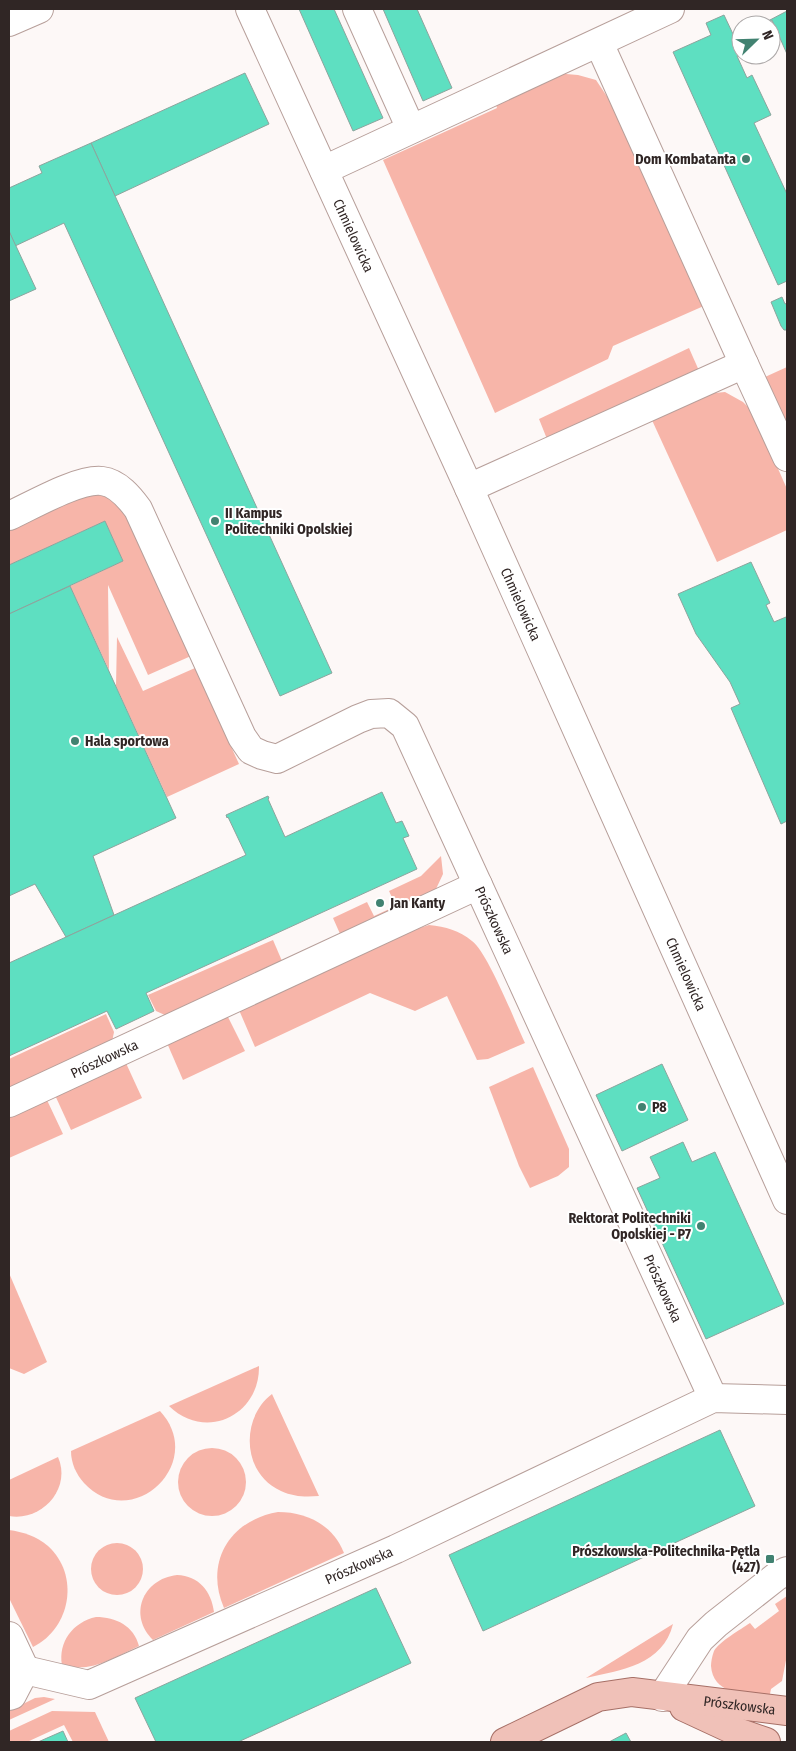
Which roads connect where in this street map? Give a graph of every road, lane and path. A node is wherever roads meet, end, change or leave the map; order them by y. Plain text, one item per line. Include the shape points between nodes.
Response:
1 (39, 9) edge
2 (250, 9) edge
3 (357, 9) edge
4 (670, 9) edge
5 (9, 22) edge
6 (599, 42) junction
7 (411, 129) junction
8 (324, 170) junction
9 (744, 364) junction
10 (787, 457) edge
11 (469, 488) junction
12 (9, 516) edge
13 (478, 885) junction
14 (9, 1103) edge
15 (787, 1200) edge
16 (713, 1398) junction
17 (787, 1400) edge
18 (787, 1571) edge
19 (9, 1636) edge
20 (25, 1670) junction
21 (9, 1696) edge
22 (662, 1697) junction
23 (787, 1711) edge
24 (505, 1742) edge
25 (766, 1742) edge

1 - 5 street
2 - 8 street, Chmielowicka
3 - 7 street
4 - 6 street
6 - 7 street
6 - 9 street
7 - 8 street
8 - 11 street, Chmielowicka
9 - 10 street
9 - 11 street
11 - 15 street, Chmielowicka
12 - 13 street via 80,483 103,481 125,492 138,509 242,737 251,750 277,759 358,719 389,713 405,726
13 - 14 street, Prószkowska
13 - 16 street, Prószkowska
16 - 17 street, Prószkowska
16 - 20 street, Prószkowska via 396,1549 90,1684
18 - 22 street via 700,1639
19 - 20 street
20 - 21 street
22 - 23 main road, Prószkowska
22 - 24 main road, Prószkowska via 632,1692 598,1697
22 - 25 main road, Prószkowska

